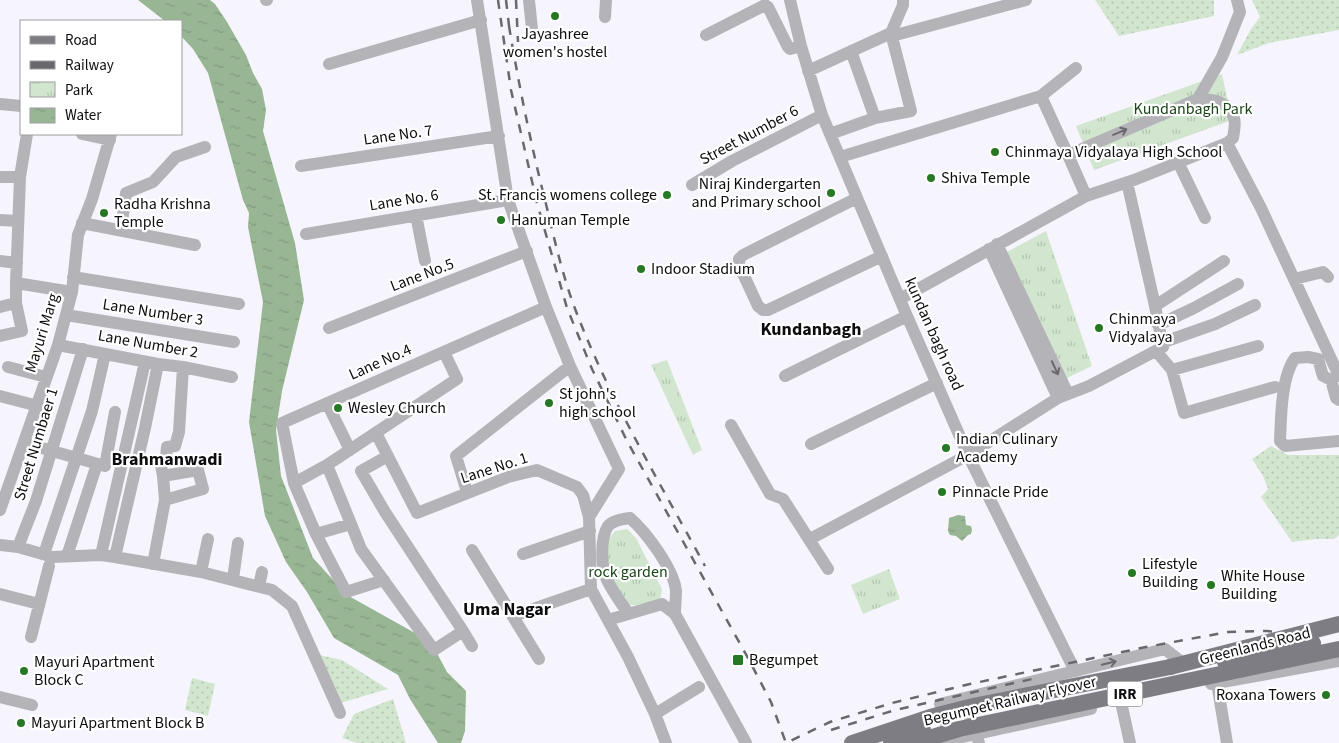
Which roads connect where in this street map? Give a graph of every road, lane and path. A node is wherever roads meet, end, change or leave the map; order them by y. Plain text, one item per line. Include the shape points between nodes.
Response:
1 (477, 0) edge
2 (529, 0) edge
3 (606, 0) edge
4 (790, 0) edge
5 (903, 0) edge
6 (1026, 0) edge
7 (1238, 0) edge
8 (605, 18) dead end
9 (481, 20) junction
10 (532, 29) dead end
11 (892, 34) junction
12 (706, 35) dead end
13 (801, 46) junction
14 (851, 51) junction
15 (329, 64) dead end
16 (1076, 68) dead end
17 (808, 71) junction
18 (1041, 96) junction
19 (1198, 99) junction
20 (0, 104) edge
21 (20, 106) edge
22 (822, 115) junction
23 (875, 118) junction
24 (830, 134) junction
25 (27, 135) edge
26 (91, 135) edge
27 (499, 136) junction
28 (110, 137) edge
29 (1227, 143) junction
30 (205, 147) dead end
31 (1068, 155) junction
32 (840, 157) junction
33 (1178, 162) junction
34 (301, 166) dead end
35 (20, 177) junction
36 (0, 178) edge
37 (1127, 182) junction
38 (692, 186) dead end
39 (1086, 196) junction
40 (858, 198) junction
41 (508, 200) junction
42 (416, 215) junction
43 (1205, 218) dead end
44 (0, 220) edge
45 (18, 221) junction
46 (82, 223) junction
47 (121, 230) junction
48 (306, 234) dead end
49 (195, 244) dead end
50 (993, 246) junction
51 (527, 251) junction
52 (882, 256) junction
53 (0, 261) edge
54 (425, 261) dead end
55 (1224, 261) dead end
56 (17, 262) junction
57 (73, 277) junction
58 (1328, 277) dead end
59 (1294, 279) junction
60 (16, 283) junction
61 (1238, 284) dead end
62 (72, 292) junction
63 (900, 299) junction
64 (16, 303) junction
65 (239, 304) dead end
66 (1255, 305) dead end
67 (1155, 306) junction
68 (0, 307) edge
69 (546, 307) junction
70 (66, 315) junction
71 (907, 316) junction
72 (1158, 325) junction
73 (329, 328) dead end
74 (0, 336) edge
75 (234, 342) dead end
76 (58, 345) junction
77 (1258, 346) dead end
78 (1158, 347) junction
79 (84, 349) junction
80 (444, 352) junction
81 (105, 354) junction
82 (145, 362) junction
83 (158, 364) junction
84 (570, 366) junction
85 (8, 367) dead end
86 (183, 367) junction
87 (1172, 370) junction
88 (785, 376) dead end
89 (1339, 376) edge
90 (46, 377) junction
91 (232, 377) dead end
92 (937, 382) junction
93 (1275, 387) dead end
94 (0, 396) edge
95 (1063, 396) junction
96 (1338, 398) edge
97 (327, 403) junction
98 (38, 406) junction
99 (115, 412) dead end
100 (731, 425) dead end
101 (376, 433) junction
102 (1339, 441) edge
103 (24, 443) junction
104 (812, 444) dead end
105 (350, 450) junction
106 (51, 451) junction
107 (968, 455) junction
108 (388, 456) junction
109 (75, 458) junction
110 (97, 464) junction
111 (326, 465) junction
112 (163, 476) junction
113 (294, 483) junction
114 (467, 492) junction
115 (165, 500) junction
116 (0, 510) edge
117 (589, 517) junction
118 (351, 524) junction
119 (590, 532) junction
120 (316, 534) junction
121 (208, 539) dead end
122 (810, 539) junction
123 (238, 543) dead end
124 (0, 545) edge
125 (18, 548) junction
126 (472, 550) dead end
127 (523, 554) dead end
128 (101, 555) junction
129 (67, 556) junction
130 (115, 557) junction
131 (46, 560) junction
132 (153, 564) junction
133 (828, 569) dead end
134 (201, 572) junction
135 (262, 572) dead end
136 (233, 579) junction
137 (384, 580) junction
138 (259, 586) junction
139 (591, 589) junction
140 (0, 594) edge
141 (39, 604) junction
142 (628, 614) junction
143 (675, 614) junction
144 (513, 616) junction
145 (608, 620) junction
146 (1339, 624) edge
147 (464, 631) junction
148 (31, 638) dead end
149 (472, 646) dead end
150 (1339, 649) edge
151 (539, 659) dead end
152 (1339, 661) edge
153 (1177, 665) junction
154 (1075, 671) junction
155 (1217, 683) junction
156 (699, 687) dead end
157 (0, 697) edge
158 (963, 698) junction
159 (1121, 702) junction
160 (32, 705) dead end
161 (340, 714) dead end
162 (655, 714) junction
163 (976, 739) edge
164 (947, 742) edge
165 (666, 743) edge
166 (746, 743) edge
167 (852, 743) edge
168 (891, 743) edge
169 (913, 743) edge
170 (1130, 743) edge
171 (1227, 743) edge

1 - 9 street
2 - 10 street
3 - 8 street
4 - 13 street, kundan bagh road
5 - 11 street
6 - 11 street
7 - 19 street via 1240,12 1222,57
9 - 15 street
9 - 27 street
11 - 14 street
11 - 23 street via 911,111
12 - 13 street via 765,5 788,47
13 - 17 street, kundan bagh road
14 - 17 street
14 - 23 street
16 - 18 street
17 - 22 street, kundan bagh road
18 - 31 street
18 - 32 street
19 - 29 street via 1213,99 1226,106 1234,118 1233,138
31 -> 19 street
20 - 21 street
22 - 24 street, kundan bagh road
22 - 38 street, Street Number 6 via 732,161
23 - 24 street
24 - 32 street, kundan bagh road
25 - 35 street
26 - 28 street
27 - 34 street, Lane No. 7
27 - 41 street
28 - 46 street, Mayuri Marg
29 - 33 street
29 - 59 street
30 - 47 street via 176,157 153,182 126,193
31 - 39 street
32 - 40 street, kundan bagh road
33 - 37 street
33 - 43 street
35 - 36 street
35 - 45 street
37 - 39 street
37 - 67 street
39 - 50 street
40 - 52 street, kundan bagh road
40 - 52 street via 743,254 739,265 758,306 768,310
41 - 42 street, Lane No. 6
41 - 51 street
42 - 48 street, Lane No. 6
42 - 54 street
44 - 45 street
45 - 56 street
46 - 47 street
46 - 57 street, Mayuri Marg
47 - 49 street
50 - 63 street
50 - 95 street
51 - 69 street
51 - 73 street, Lane No.5
52 - 63 street, kundan bagh road
53 - 56 street
55 - 67 street
56 - 60 street
57 - 62 street, Mayuri Marg
57 - 65 street
58 - 59 street via 1323,272
59 - 89 street
60 - 62 street
60 - 64 street
61 - 72 street
62 - 70 street, Mayuri Marg
63 - 71 street, kundan bagh road
64 - 68 street
64 - 74 street via 22,331
66 - 78 street
67 - 72 street
69 - 80 street, Lane No.4
69 - 84 street
70 - 75 street, Lane Number 3
70 - 76 street, Mayuri Marg
71 - 88 street
71 - 92 street, kundan bagh road
72 - 78 street
76 - 79 street, Lane Number 2
76 - 90 street, Mayuri Marg
77 - 87 street
78 - 87 street
78 - 95 street via 1089,386
79 - 81 street, Lane Number 2
79 - 106 street, Street Numbaer 1
80 - 97 street, Lane No.4
80 - 101 street via 458,379
81 - 82 street, Lane Number 2
81 - 109 street via 92,411
82 - 83 street, Lane Number 2
82 - 128 street
83 - 86 street, Lane Number 2
83 - 130 street
84 - 114 street via 456,456
84 - 117 street via 619,469
85 - 90 street
86 - 91 street, Lane Number 2
86 - 112 street via 179,432 176,446 168,448 166,457 160,460
87 - 93 street via 1184,413
90 - 98 street, Mayuri Marg
92 - 104 street
92 - 107 street, kundan bagh road
94 - 98 street
95 - 107 street
96 - 102 street via 1331,380 1323,376 1318,359 1308,356 1295,358 1282,398 1280,442 1285,446
97 - 105 street
97 - 113 street, Lane No.4 via 282,423
98 - 103 street, Mayuri Marg
99 - 110 street via 105,466
100 - 122 street via 770,494 782,499
101 - 105 street
101 - 108 street
103 - 106 street
103 - 116 street, Mayuri Marg
105 - 111 street
106 - 109 street
106 - 125 street, Street Numbaer 1
107 - 122 street
107 - 154 street, kundan bagh road
108 - 114 street, Lane No. 1 via 417,513
108 - 147 street via 361,472
109 - 110 street
109 - 131 street
110 - 129 street
111 - 113 street
111 - 118 street
112 - 115 street
112 - 115 street via 198,470 203,489
113 - 120 street
114 - 117 street, Lane No. 1 via 537,470 577,487 583,495
115 - 132 street
117 - 119 street, Lane No. 1
118 - 120 street
118 - 137 street via 361,549
119 - 127 street
119 - 139 street, Lane No. 1
120 - 137 street via 346,592
121 - 134 street
122 - 133 street
123 - 136 street
124 - 125 street
125 - 131 street
126 - 144 street
128 - 129 street
128 - 130 street
129 - 131 street
130 - 132 street
131 - 141 street
132 - 134 street
134 - 136 street
135 - 138 street
136 - 138 street
137 - 147 street via 434,650
138 - 161 street via 272,590 292,606
139 - 144 street
139 - 145 street
140 - 141 street
141 - 148 street
142 - 143 street via 662,604
142 - 143 street via 606,578 602,558 609,525 630,518 666,564 676,589
142 - 145 street
143 - 166 street
144 - 151 street
145 - 162 street
146 - 153 main road, Greenlands Road / IRR
147 - 149 street
150 - 168 main road, IRR, bridge via 1330,644 1313,643 955,720
150 - 169 main road, Begumpet Railway Flyover / IRR, bridge via 976,725
152 - 155 street
154 -> 153 street via 1165,649
153 - 167 main road, Begumpet Railway Flyover / IRR, bridge via 973,706
154 - 158 street
155 - 159 street
155 - 171 street
156 - 162 street
157 - 160 street
158 - 163 street
158 - 164 street via 940,704
159 - 163 street
159 - 170 street
162 - 165 street
163 - 164 street

